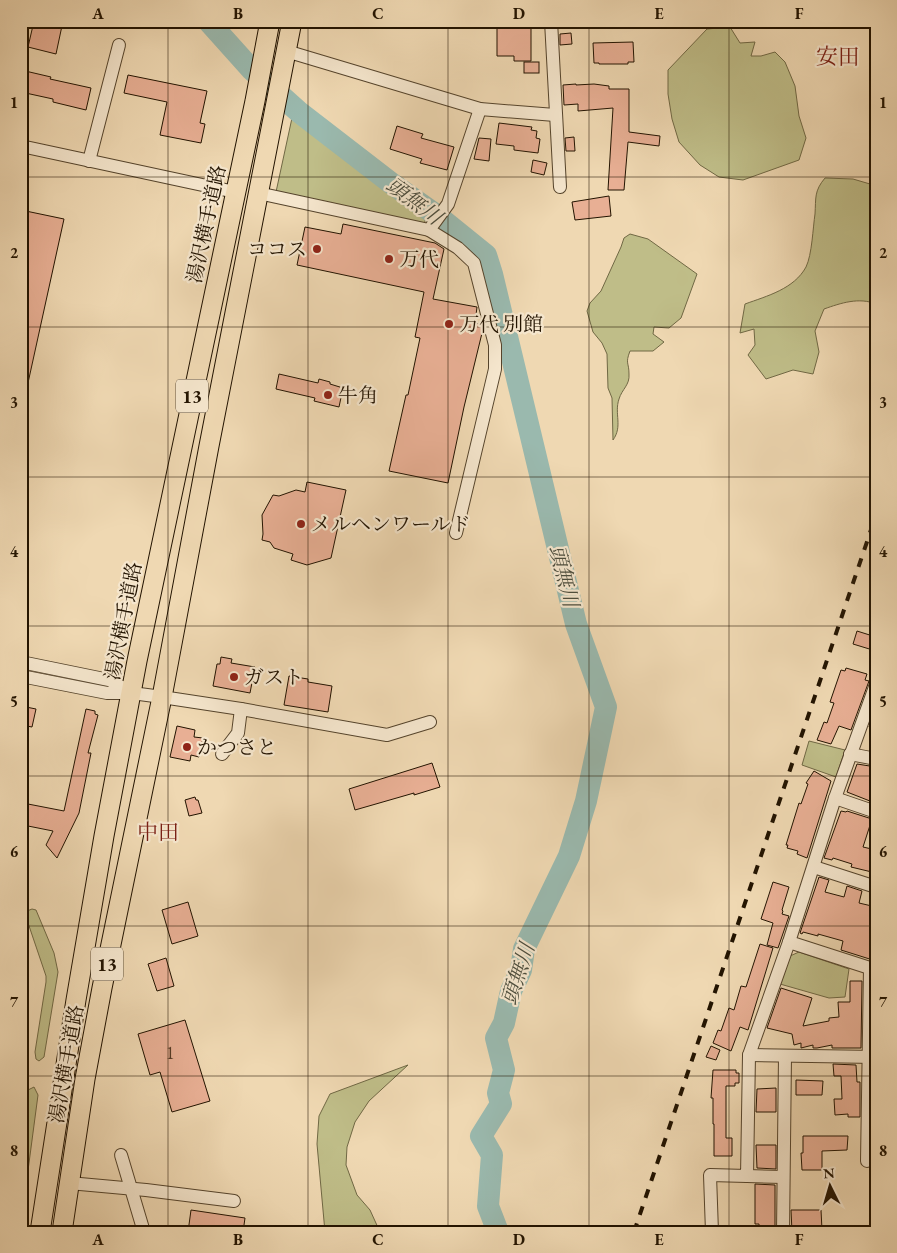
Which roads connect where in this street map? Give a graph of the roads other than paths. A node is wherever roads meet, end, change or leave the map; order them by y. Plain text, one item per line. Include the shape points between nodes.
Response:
1 (270, 21) edge
2 (292, 21) edge
3 (551, 21) edge
4 (119, 45) dead end
5 (286, 51) junction
6 (480, 109) junction
7 (555, 115) junction
8 (21, 146) edge
9 (89, 161) junction
10 (560, 187) dead end
11 (235, 192) junction
12 (258, 193) junction
13 (432, 227) junction
14 (456, 533) dead end
15 (21, 662) edge
16 (21, 676) edge
17 (876, 684) edge
18 (132, 693) junction
19 (162, 697) junction
20 (241, 709) junction
21 (430, 722) dead end
22 (222, 754) dead end
23 (850, 754) junction
24 (876, 759) edge
25 (835, 798) junction
26 (876, 812) edge
27 (814, 867) junction
28 (876, 887) edge
29 (789, 942) junction
30 (873, 969) edge
31 (749, 1055) junction
32 (785, 1056) junction
33 (873, 1057) edge
34 (121, 1155) dead end
35 (867, 1162) dead end
36 (747, 1176) junction
37 (783, 1177) junction
38 (69, 1183) junction
39 (131, 1188) junction
40 (234, 1201) dead end
41 (40, 1232) edge
42 (62, 1232) edge
43 (144, 1232) edge
44 (712, 1232) edge
45 (783, 1232) edge

1 - 11 highway, 湯沢横手道路 / 13
2 - 5 highway, 湯沢横手道路 / 13
3 - 7 street
4 - 9 street
5 - 6 street
5 - 12 highway, 湯沢横手道路 / 13
6 - 7 street
6 - 13 street via 448,204
7 - 10 street
8 - 9 street
9 - 11 street
11 - 18 highway, 湯沢横手道路 / 13
12 - 13 street
12 - 19 highway, 湯沢横手道路 / 13
13 - 14 street via 474,263 495,345 495,369
15 - 18 street via 109,680
16 - 18 street via 107,693
17 - 23 street
18 - 19 street
18 - 41 highway, 湯沢横手道路 / 13 via 79,981
19 - 20 street
19 - 38 highway, 湯沢横手道路 / 13 via 102,988
20 - 21 street via 387,735
20 - 22 street via 238,733
23 - 24 street
23 - 25 street
25 - 26 street
25 - 27 street
27 - 28 street
27 - 29 street
29 - 30 street
29 - 31 street
30 - 33 street
31 - 32 street
31 - 36 street
32 - 33 street
32 - 37 street
33 - 35 street
34 - 39 street
36 - 37 street
36 - 44 street via 710,1176
37 - 45 street
38 - 39 street
38 - 42 highway, 湯沢横手道路 / 13
39 - 40 street
39 - 43 street

